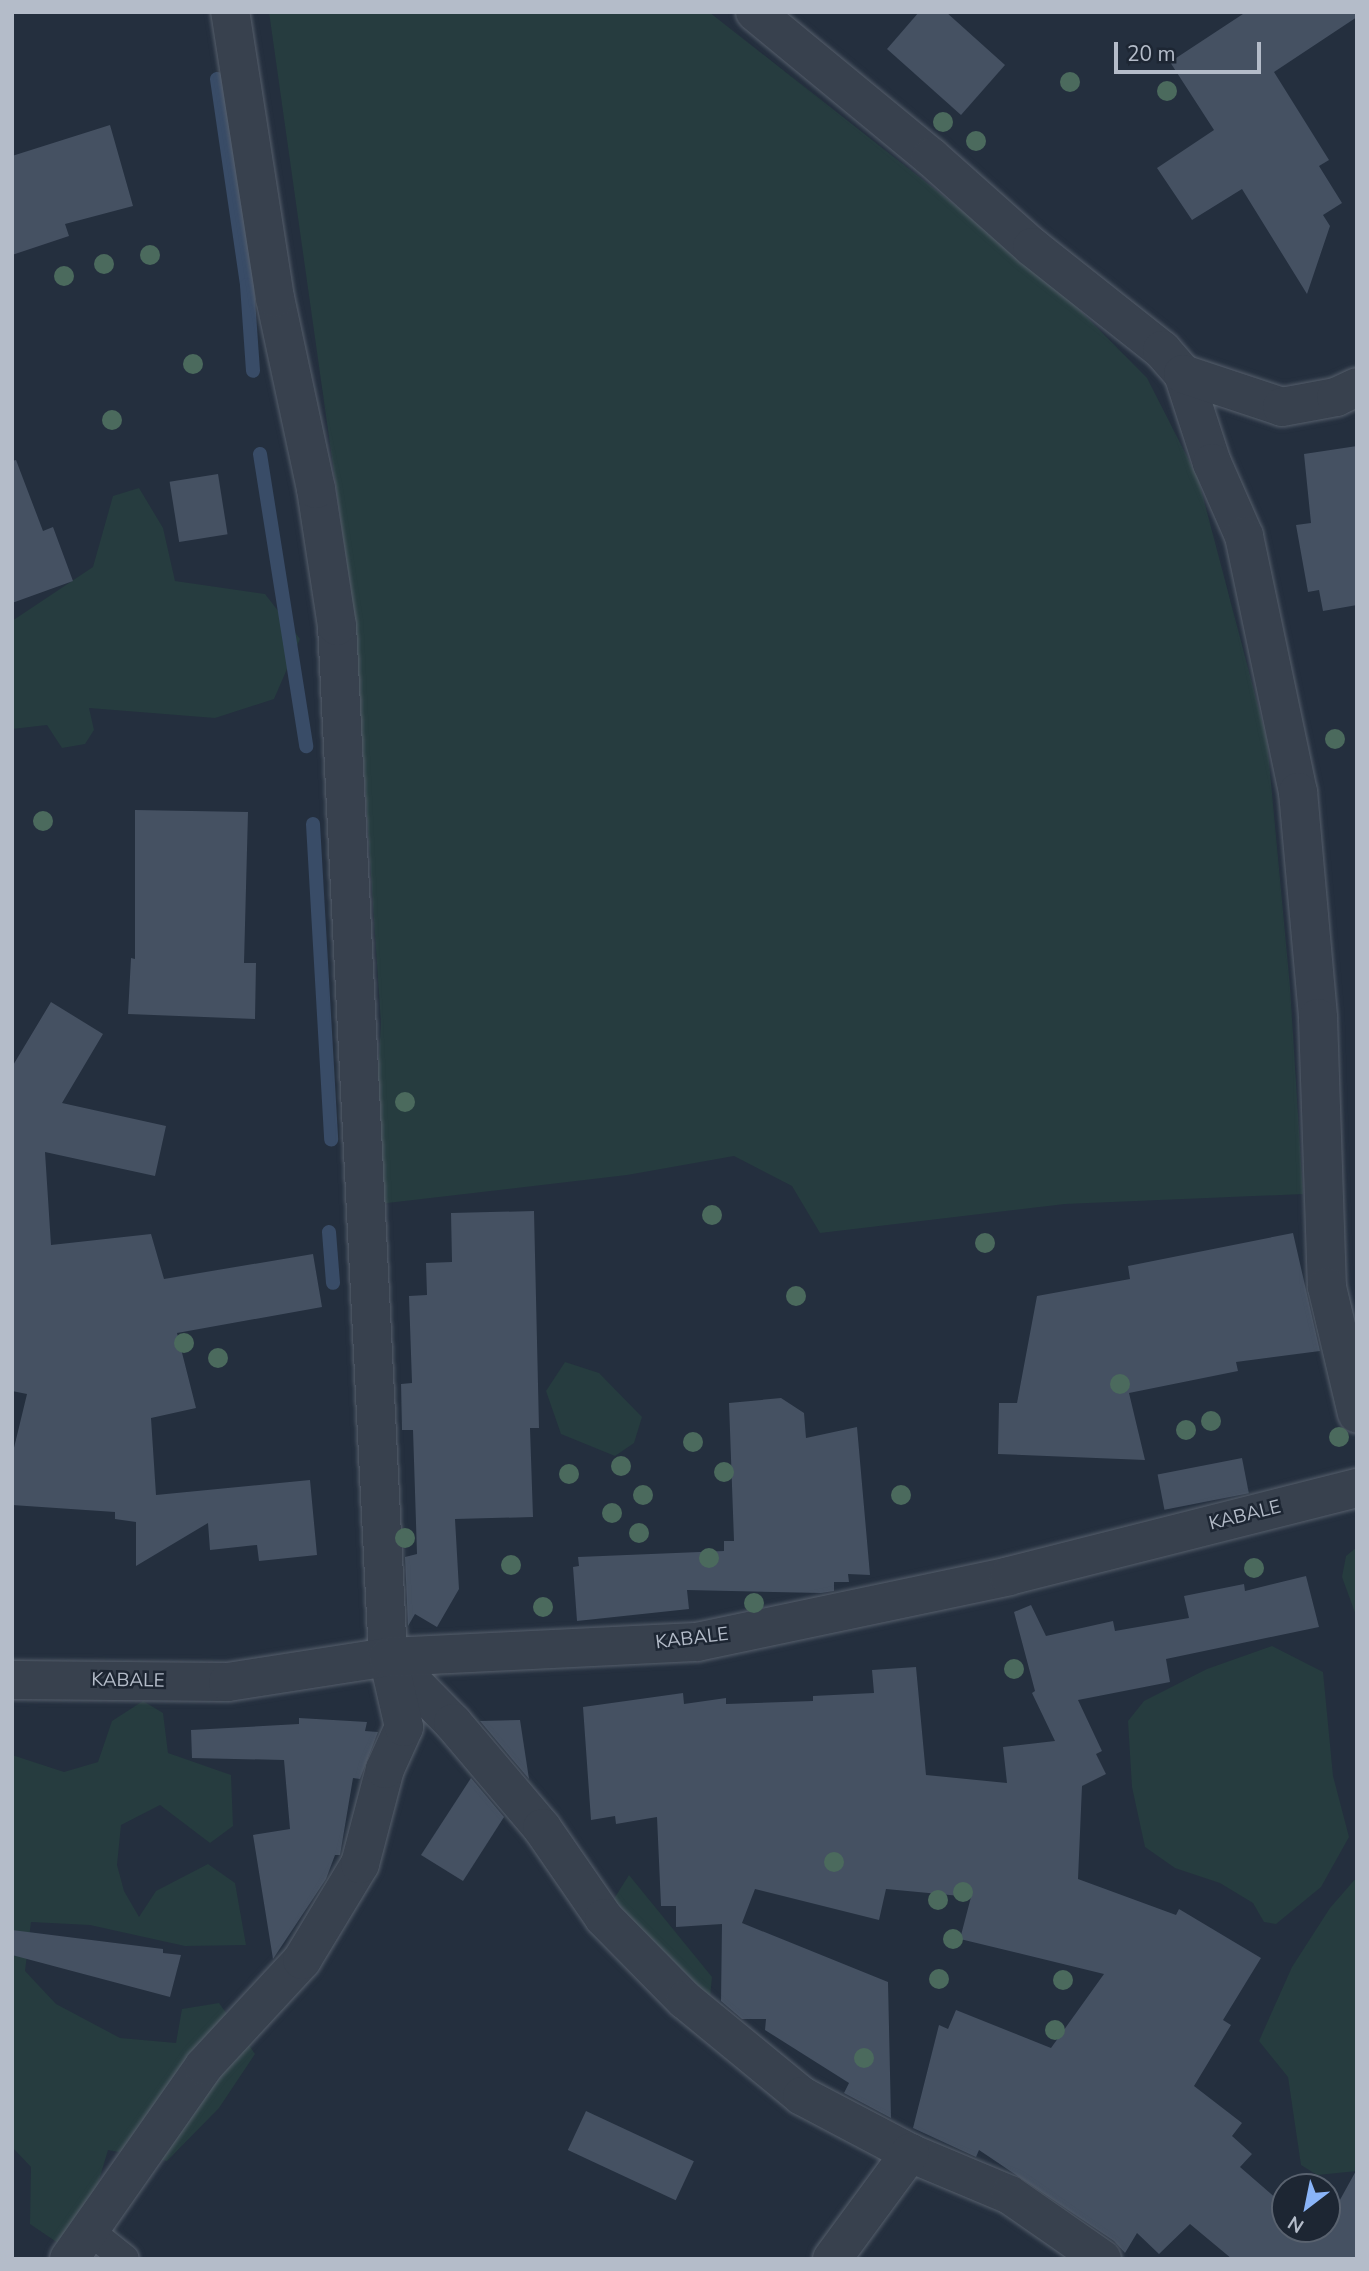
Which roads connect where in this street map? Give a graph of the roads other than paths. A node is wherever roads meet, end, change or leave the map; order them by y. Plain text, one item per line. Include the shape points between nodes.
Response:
1 (230, 12) edge
2 (755, 12) edge
3 (1183, 373) junction
4 (1357, 387) edge
5 (1357, 1414) edge
6 (1357, 1488) edge
7 (388, 1657) junction
8 (12, 1680) edge
9 (910, 2153) junction
10 (80, 2245) edge
11 (125, 2259) edge
12 (832, 2259) edge
13 (1102, 2259) edge

1 - 7 street via 275,298 316,489 337,626
2 - 3 street via 1032,247 1162,350
3 - 4 street via 1282,407 1336,397
3 - 5 street via 1212,463 1244,536 1298,792 1318,1018 1327,1287
6 - 7 street, KABALE via 1009,1576 697,1642
7 - 8 street, KABALE via 228,1682
7 - 9 street via 453,1723 542,1829 604,1918 685,2000 802,2096
7 - 10 street via 404,1727 386,1769 360,1864 302,1960 204,2066
9 - 12 street
9 - 13 street via 1010,2194
10 - 11 lane

